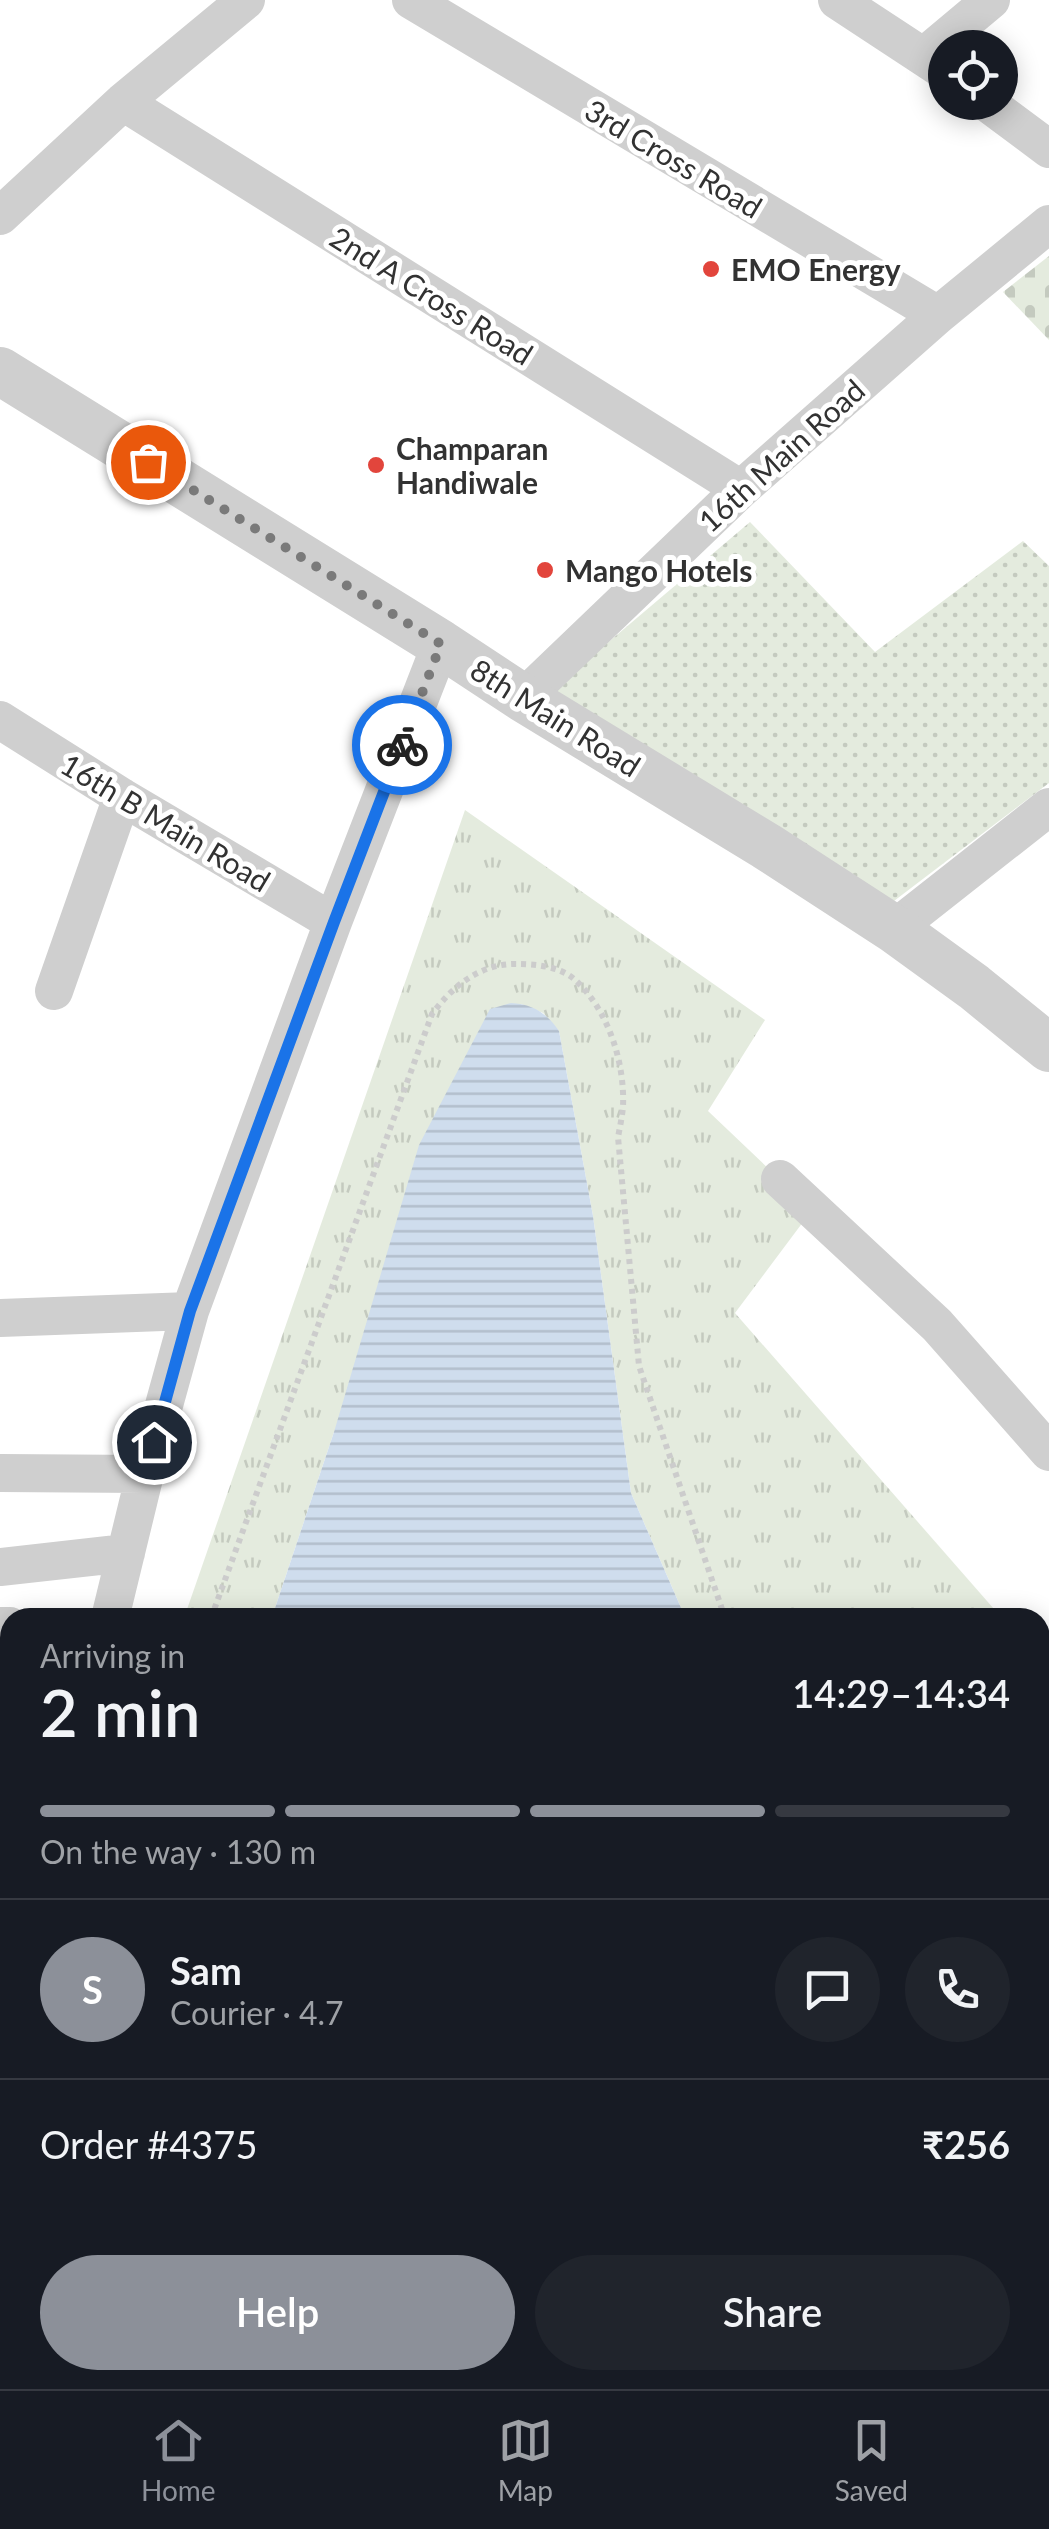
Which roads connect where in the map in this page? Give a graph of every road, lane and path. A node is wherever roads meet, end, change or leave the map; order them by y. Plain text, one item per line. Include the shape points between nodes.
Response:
1 (246, 0) edge
2 (410, 0) edge
3 (837, 0) edge
4 (991, 0) edge
5 (965, 30) edge
6 (928, 59) edge
7 (123, 102) junction
8 (1010, 120) edge
9 (1049, 150) edge
10 (0, 216) edge
11 (1049, 224) edge
12 (938, 316) junction
13 (0, 371) edge
14 (740, 488) junction
15 (441, 644) junction
16 (523, 698) junction
17 (2, 726) edge
18 (122, 797) junction
19 (1049, 807) edge
20 (334, 922) junction
21 (894, 928) junction
22 (54, 991) dead end
23 (1049, 1048) edge
24 (780, 1178) dead end
25 (190, 1311) junction
26 (0, 1318) edge
27 (1049, 1452) edge
28 (0, 1473) edge
29 (144, 1474) junction
30 (126, 1553) junction
31 (0, 1567) edge
32 (112, 1608) edge
33 (216, 1608) edge
34 (722, 1608) edge

1 - 7 street
2 - 12 street, 3rd Cross Road
3 - 6 street
4 - 5 street
7 - 10 street
7 - 14 street, 2nd A Cross Road
8 - 9 street
11 - 12 street, 16th Main Road
12 - 14 street, 16th Main Road
13 - 15 street, 8th Main Road
14 - 16 street, 16th Main Road
15 - 16 street, 8th Main Road
15 - 20 street
16 - 21 street, 8th Main Road
17 - 18 street, 16th B Main Road
18 - 20 street, 16th B Main Road
18 - 22 street
19 - 21 street
20 - 25 street
21 - 23 street, 8th Main Road
24 - 27 street via 937,1326
25 - 26 street
25 - 29 street
28 - 29 street
29 - 30 street
30 - 31 street
30 - 32 street
33 - 34 path via 432,1014 464,980 507,964 572,977 615,1046 639,1366

